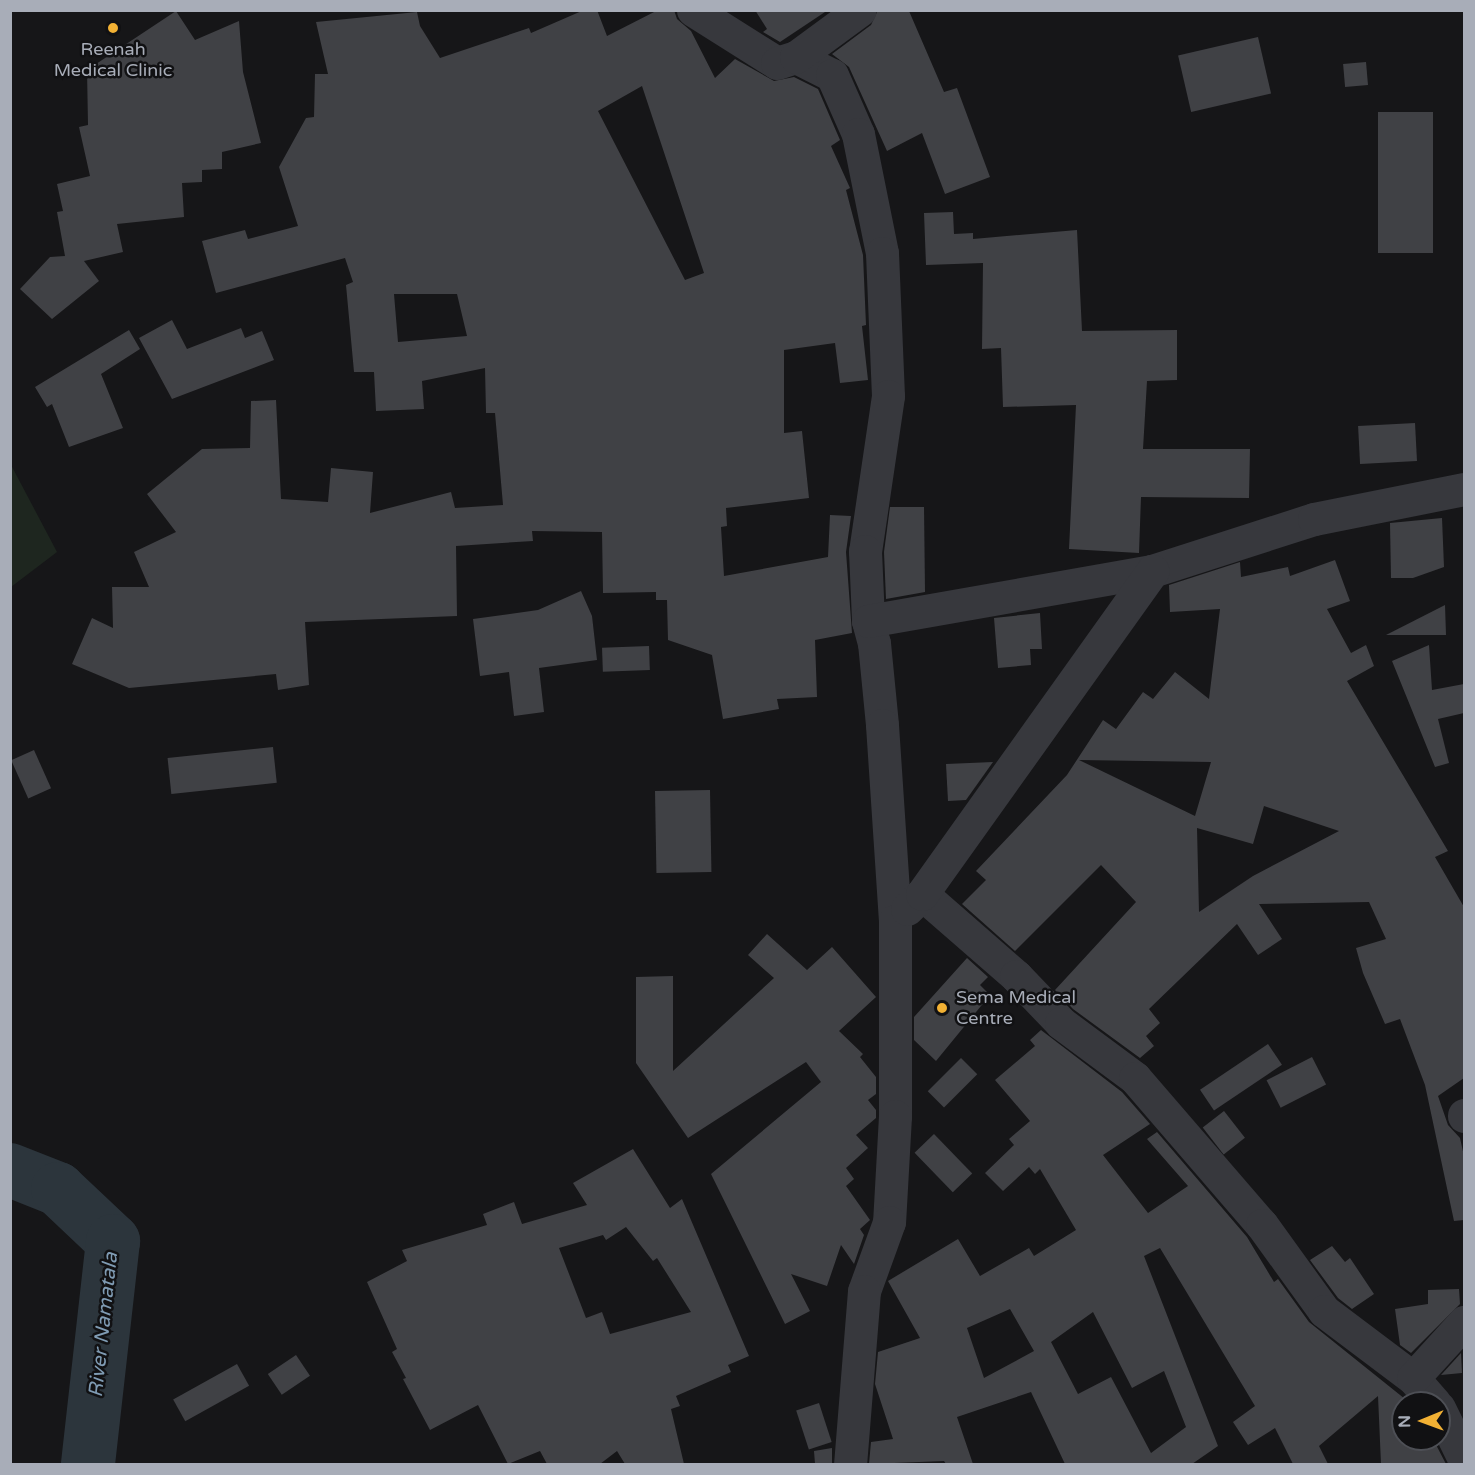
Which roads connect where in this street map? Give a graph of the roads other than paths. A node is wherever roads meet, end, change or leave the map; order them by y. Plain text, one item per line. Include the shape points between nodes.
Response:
1 (693, 10) edge
2 (860, 10) edge
3 (796, 57) junction
4 (1464, 489) edge
5 (1152, 570) junction
6 (867, 621) junction
7 (922, 894) junction
8 (896, 921) junction
9 (1464, 1322) edge
10 (1413, 1378) junction
11 (1425, 1391) edge
12 (1451, 1432) edge
13 (1464, 1459) edge
14 (850, 1464) edge

1 - 3 street via 777,63
2 - 3 street
3 - 6 street via 832,75 849,114 875,205 882,253 888,396 866,539
4 - 5 street via 1314,519
5 - 6 street
5 - 7 street
6 - 8 street via 874,643 882,724
7 - 8 street
7 - 10 street via 1016,976 1061,1023 1135,1078 1262,1226 1324,1311
8 - 14 street via 896,1116 889,1222 864,1291
9 - 10 street
10 - 11 street
12 - 13 street

